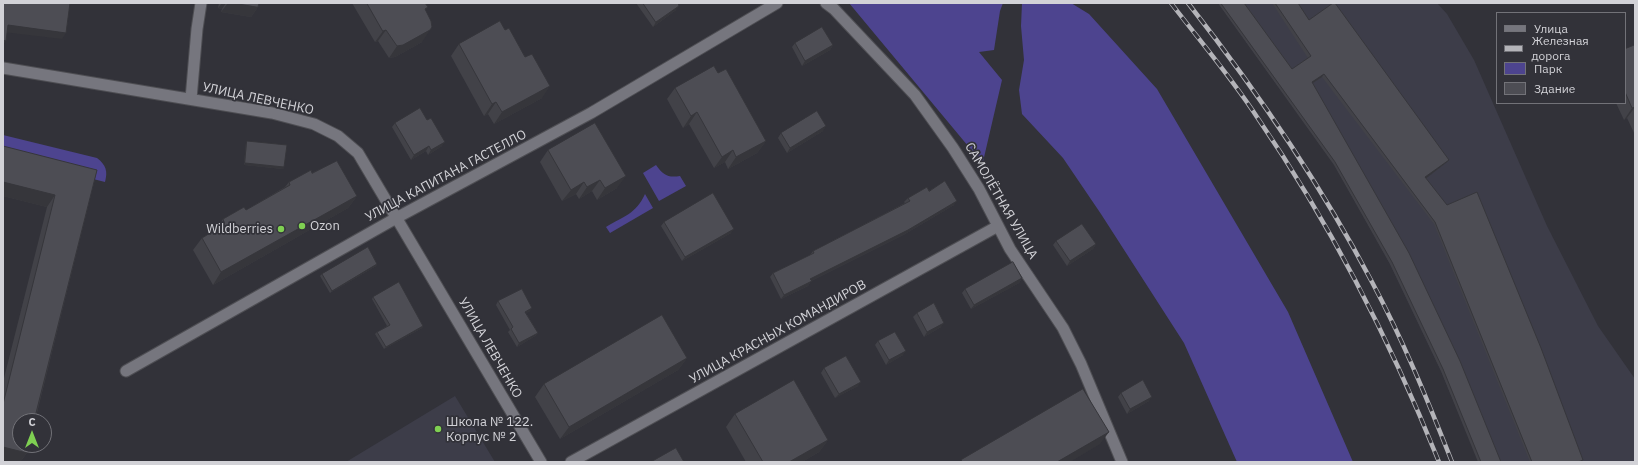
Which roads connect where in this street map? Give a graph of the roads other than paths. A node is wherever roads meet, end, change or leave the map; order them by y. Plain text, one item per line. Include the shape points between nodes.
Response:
1 (201, 3) edge
2 (777, 3) edge
3 (826, 3) edge
4 (3, 68) edge
5 (191, 99) junction
6 (398, 217) junction
7 (998, 226) junction
8 (126, 370) dead end
9 (541, 462) edge
10 (571, 462) edge
11 (1122, 462) edge

1 - 5 street
2 - 6 street, УЛИЦА КАПИТАНА ГАСТЕЛЛО via 584,117
3 - 7 street, САМОЛЁТНАЯ УЛИЦА via 915,95 979,188
4 - 5 street, УЛИЦА ЛЕВЧЕНКО
5 - 6 street, УЛИЦА ЛЕВЧЕНКО via 272,113 314,124 338,136 358,152
6 - 8 street, УЛИЦА КАПИТАНА ГАСТЕЛЛО
6 - 9 street, УЛИЦА ЛЕВЧЕНКО
7 - 10 street, УЛИЦА КРАСНЫХ КОМАНДИРОВ
7 - 11 street, САМОЛЁТНАЯ УЛИЦА via 1010,249 1063,328

